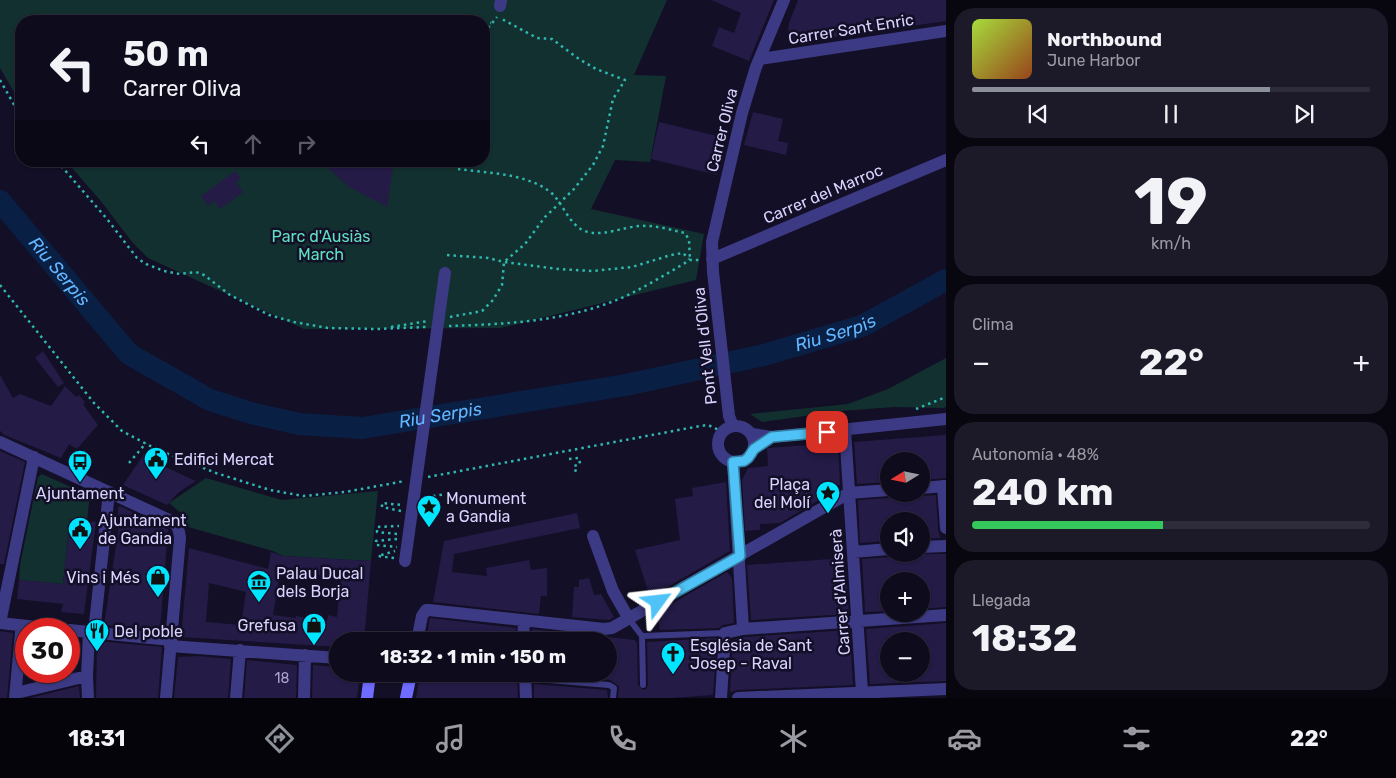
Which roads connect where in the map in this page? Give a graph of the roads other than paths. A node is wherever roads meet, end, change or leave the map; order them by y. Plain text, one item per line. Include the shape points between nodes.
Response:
1 (784, 0) edge
2 (946, 31) edge
3 (760, 59) junction
4 (946, 160) edge
5 (712, 259) junction
6 (445, 272) dead end
7 (713, 272) joint
8 (946, 419) edge
9 (728, 425) junction
10 (845, 430) junction
11 (752, 434) junction
12 (772, 437) junction
13 (0, 442) edge
14 (754, 449) junction
15 (34, 457) junction
16 (733, 462) junction
17 (944, 486) edge
18 (930, 487) edge
19 (880, 491) edge
20 (109, 492) junction
21 (849, 493) junction
22 (946, 528) edge
23 (593, 536) dead end
24 (946, 546) edge
25 (930, 547) edge
26 (880, 550) edge
27 (853, 552) junction
28 (740, 556) junction
29 (401, 561) road end
30 (946, 615) edge
31 (629, 619) junction
32 (524, 621) junction
33 (858, 621) junction
34 (0, 623) edge
35 (15, 628) edge
36 (743, 629) junction
37 (419, 632) edge
38 (523, 632) edge
39 (80, 633) edge
40 (725, 634) junction
41 (80, 635) edge
42 (90, 635) junction
43 (642, 636) junction
44 (170, 643) junction
45 (240, 650) junction
46 (305, 655) junction
47 (329, 657) edge
48 (87, 676) junction
49 (369, 682) edge
50 (409, 682) edge
51 (525, 682) edge
52 (581, 682) edge
53 (17, 683) edge
54 (643, 685) dead end
55 (946, 689) edge
56 (862, 692) junction
57 (16, 696) edge
58 (88, 698) edge
59 (166, 698) edge
60 (236, 698) edge
61 (304, 698) edge
62 (367, 698) edge
63 (406, 698) edge
64 (526, 698) edge
65 (613, 698) edge
66 (721, 698) edge
67 (738, 698) edge

1 - 3 street, Carrer Oliva
2 - 3 street, Carrer Sant Enric
3 - 5 street, Carrer Oliva via 729,167 712,242
4 - 5 street, Carrer del Marroc
5 - 7 street, Carrer Oliva
6 - 29 street, bridge
7 - 9 street, Pont Vell d’Oliva
8 - 10 street
9 - 11 street via 743,427
9 - 16 street via 719,439 719,448 724,457
10 - 12 street
10 - 21 street, Carrer d'Almiserà
11 - 12 street
11 - 14 street
12 - 14 street
13 - 15 street
14 - 16 street via 744,461
15 - 20 street
15 - 34 street
16 - 28 street
17 - 18 street
17 - 22 street
19 - 21 street
20 - 42 street
20 - 44 street via 167,519 179,528
21 - 27 street, Carrer d'Almiserà
21 - 28 street
23 - 31 street via 613,591
24 - 25 street
26 - 27 street
27 - 33 street, Carrer d'Almiserà
28 - 31 street
28 - 36 street
30 - 33 street
31 - 32 street via 604,629
31 - 43 lane
32 - 37 street via 426,610
32 - 38 street
33 - 36 street
33 - 56 street, Carrer d'Almiserà
34 - 35 street
36 - 40 street
39 - 42 street
40 - 43 lane
40 - 66 street
41 - 42 street
42 - 44 street
42 - 48 street
43 - 54 lane
44 - 45 street
44 - 59 street
45 - 46 street
45 - 60 street
46 - 47 street
46 - 61 street
48 - 57 street
48 - 58 street
49 - 62 street
50 - 63 street
51 - 64 street
52 - 65 lane via 609,685 614,688
53 - 57 street
55 - 56 street
56 - 67 street

